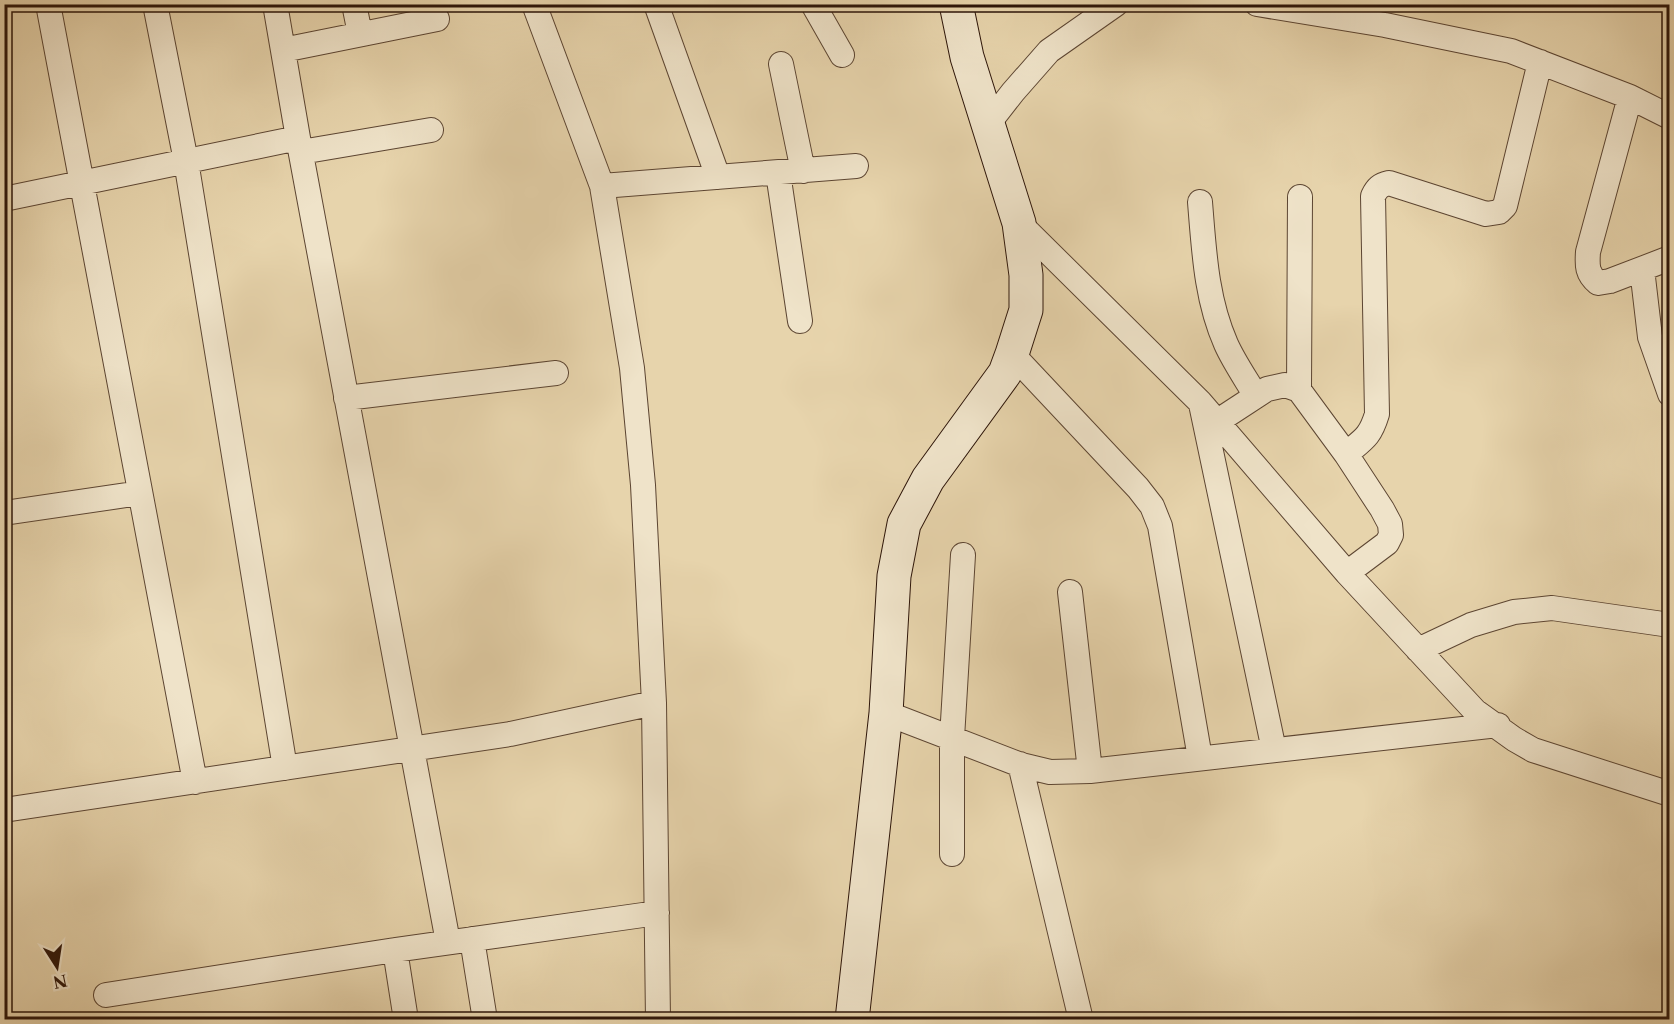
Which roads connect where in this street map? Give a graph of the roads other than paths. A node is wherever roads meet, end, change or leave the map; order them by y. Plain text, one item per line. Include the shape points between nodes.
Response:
1 (48, 4) edge
2 (155, 4) edge
3 (274, 4) edge
4 (354, 4) edge
5 (534, 4) edge
6 (656, 4) edge
7 (813, 4) edge
8 (956, 4) edge
9 (1116, 4) edge
10 (1257, 4) edge
11 (1081, 15) edge
12 (437, 19) dead end
13 (360, 34) junction
14 (283, 50) junction
15 (842, 55) dead end
16 (1540, 62) junction
17 (782, 64) dead end
18 (1630, 97) junction
19 (1670, 117) edge
20 (988, 124) junction
21 (431, 130) dead end
22 (299, 145) junction
23 (186, 161) junction
24 (856, 166) dead end
25 (803, 171) junction
26 (778, 173) junction
27 (718, 177) junction
28 (82, 183) junction
29 (602, 186) junction
30 (1300, 197) dead end
31 (4, 199) edge
32 (1200, 202) dead end
33 (1019, 223) junction
34 (1670, 258) edge
35 (1642, 269) junction
36 (800, 321) dead end
37 (1012, 354) junction
38 (556, 373) dead end
39 (1299, 390) junction
40 (1670, 394) edge
41 (1256, 396) junction
42 (346, 398) junction
43 (1200, 402) junction
44 (1218, 421) junction
45 (1346, 454) junction
46 (140, 493) junction
47 (4, 513) edge
48 (963, 555) dead end
49 (1347, 573) junction
50 (1070, 592) dead end
51 (1664, 624) dead end
52 (1418, 650) junction
53 (654, 704) junction
54 (886, 713) junction
55 (1498, 725) junction
56 (952, 738) junction
57 (411, 749) junction
58 (1274, 750) junction
59 (1200, 758) junction
60 (1020, 764) junction
61 (285, 768) junction
62 (1090, 771) junction
63 (195, 782) junction
64 (1670, 794) edge
65 (4, 810) edge
66 (952, 854) dead end
67 (657, 913) junction
68 (460, 940) junction
69 (395, 950) junction
70 (106, 995) dead end
71 (406, 1020) edge
72 (485, 1020) edge
73 (658, 1020) edge
74 (852, 1020) edge
75 (1081, 1020) edge

1 - 28 street
2 - 23 street
3 - 14 street
4 - 13 street
5 - 29 street
6 - 27 street
7 - 15 street
8 - 20 street via 967,57
9 - 11 street
10 - 16 street via 1408,29 1511,51
11 - 20 street
12 - 13 street
13 - 14 street
14 - 22 street
16 - 18 street
16 - 45 street via 1505,206 1499,212 1486,214 1389,183 1377,188 1373,196 1377,414 1366,438
17 - 25 street
18 - 19 street
18 - 35 street via 1587,267 1598,282
20 - 33 street
21 - 22 street
22 - 23 street
22 - 42 street
23 - 28 street
23 - 61 street
24 - 25 street
25 - 26 street
26 - 27 street
26 - 36 street
27 - 29 street
28 - 31 street
28 - 46 street
29 - 53 street via 634,379
30 - 39 street
32 - 41 street via 1214,313 1226,345
33 - 37 street via 1026,310
33 - 43 street
34 - 35 street
35 - 40 street via 1650,337
37 - 54 street via 1005,373 928,479 904,524 894,576
37 - 59 street via 1152,506 1160,526
38 - 42 street
39 - 41 street via 1285,385
39 - 45 street
41 - 44 street
42 - 57 street
43 - 44 street
43 - 58 street
44 - 49 street
45 - 49 street via 1382,509 1391,535 1387,543
46 - 47 street
46 - 63 street
48 - 56 street
49 - 52 street
50 - 62 street
51 - 52 street via 1552,608 1514,612 1471,625
52 - 55 street via 1476,711
53 - 57 street via 510,734
53 - 67 street
54 - 56 street
54 - 74 street
55 - 58 street
55 - 64 street via 1533,750
56 - 60 street
56 - 66 street
57 - 61 street
57 - 68 street
58 - 59 street
59 - 62 street
60 - 62 street via 1050,772
60 - 75 street
61 - 63 street
63 - 65 street
67 - 68 street
67 - 73 street
68 - 69 street
68 - 72 street
69 - 70 street
69 - 71 street

